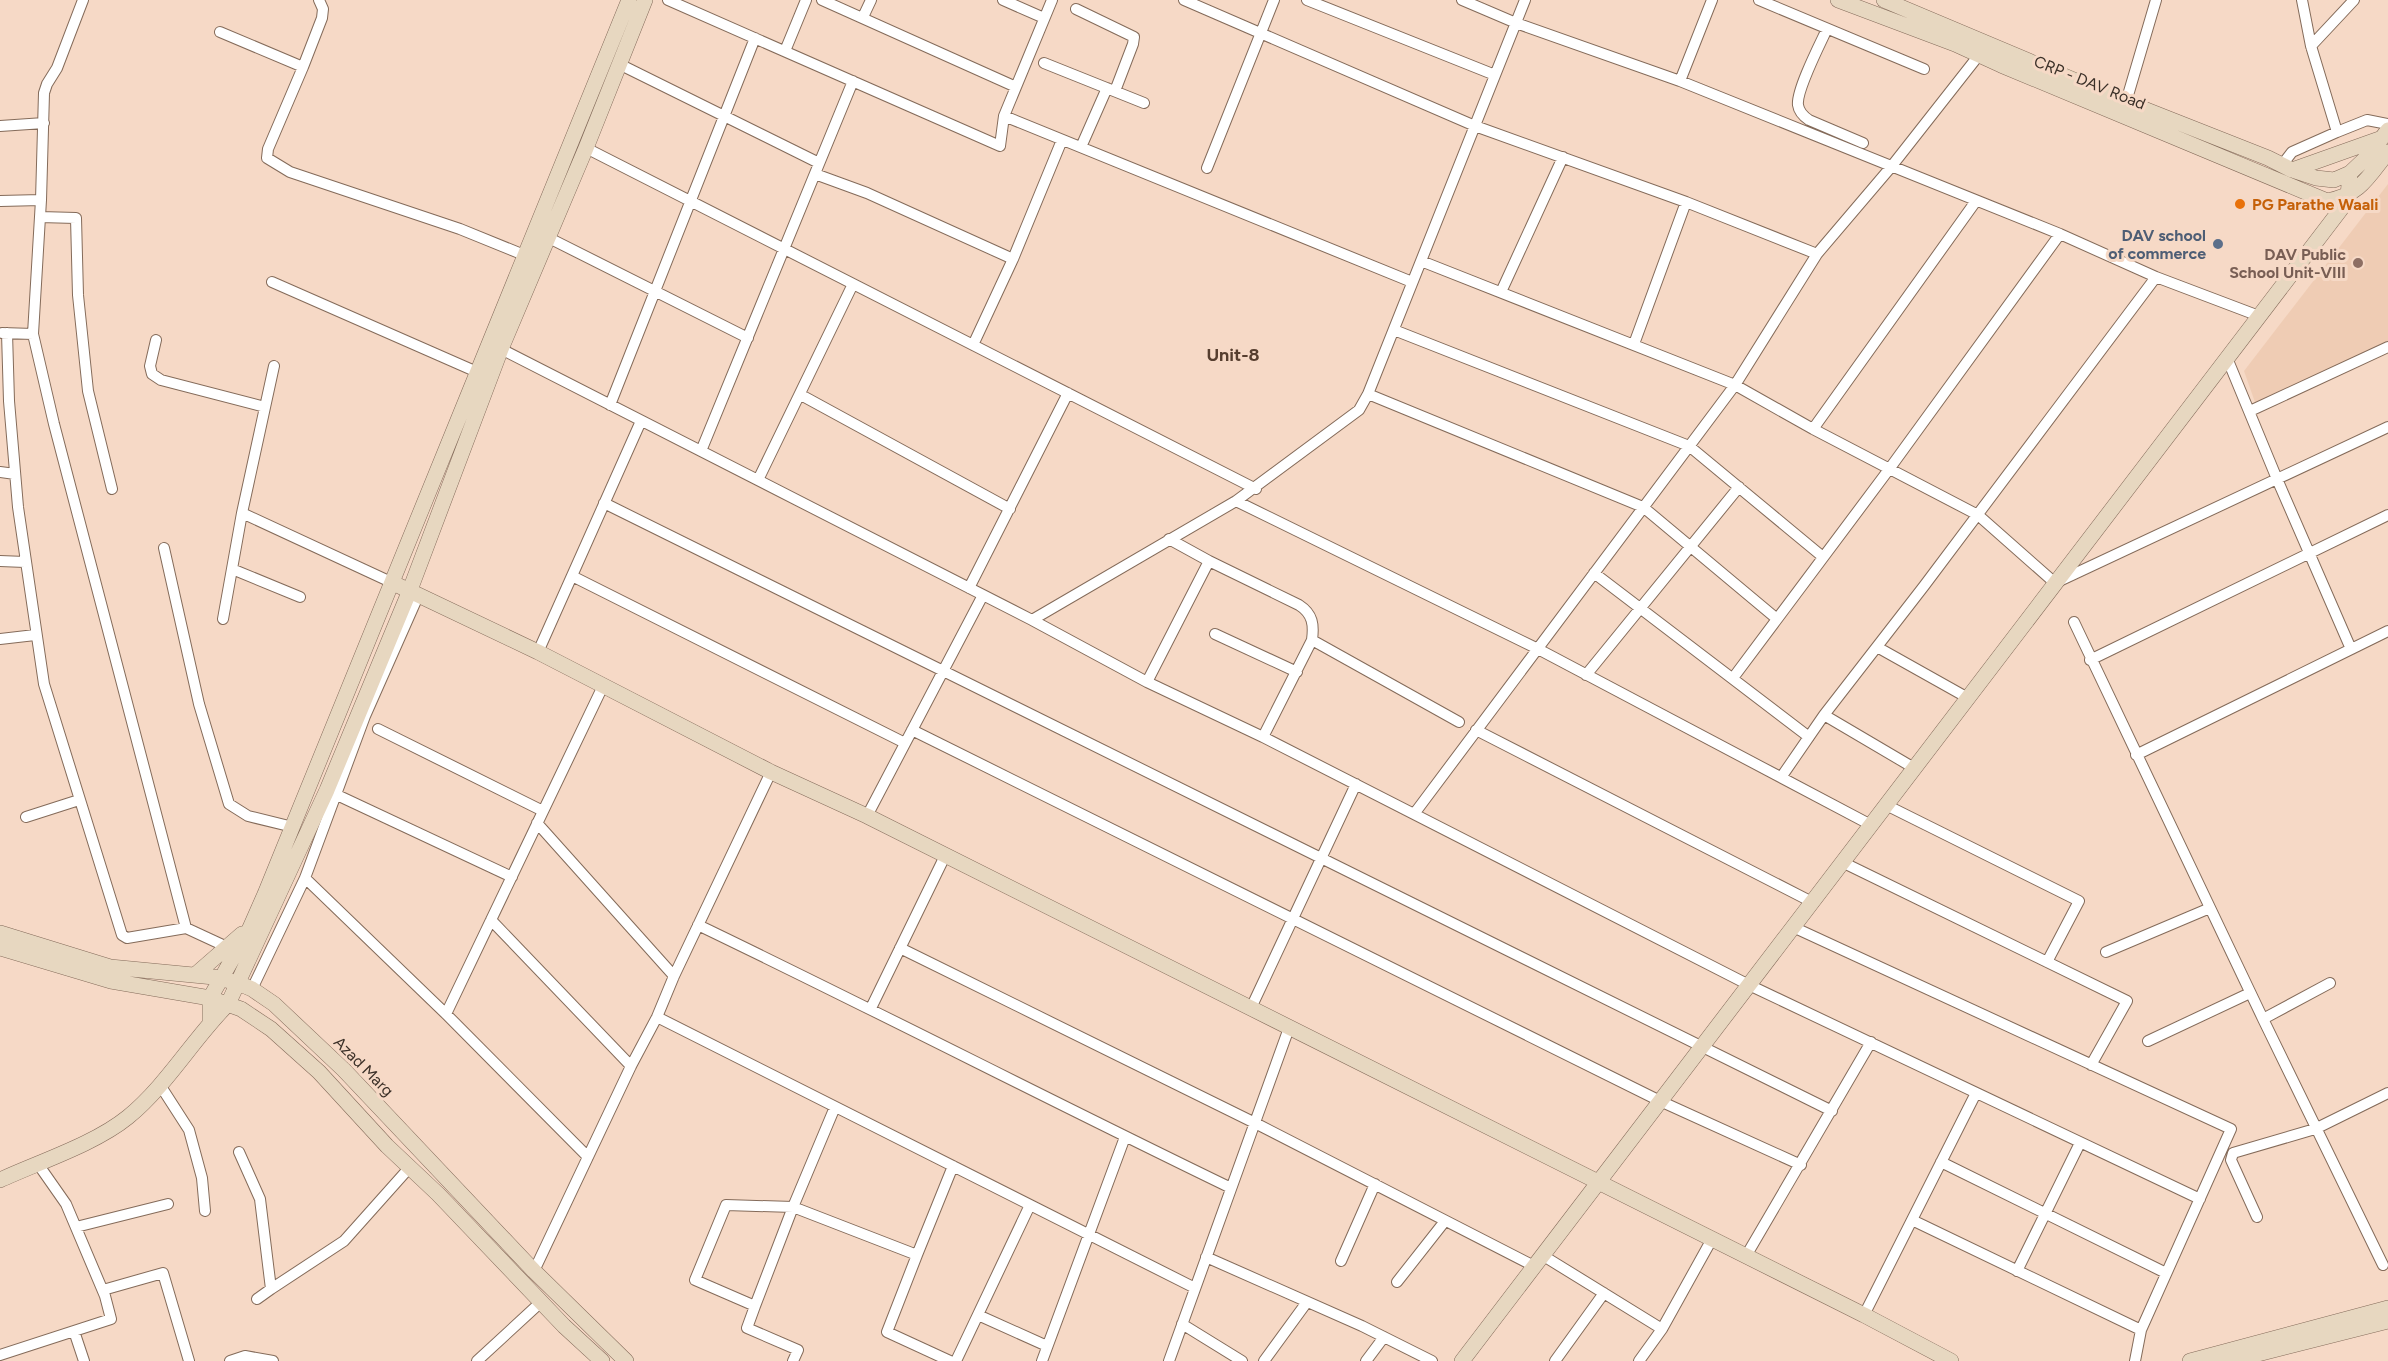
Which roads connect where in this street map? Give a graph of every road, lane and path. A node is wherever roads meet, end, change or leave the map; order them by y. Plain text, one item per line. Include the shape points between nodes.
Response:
1 (83, 0) edge
2 (319, 0) edge
3 (629, 0) edge
4 (645, 0) edge
5 (668, 0) edge
6 (806, 0) edge
7 (822, 0) edge
8 (871, 0) edge
9 (1003, 0) edge
10 (1052, 0) edge
11 (1184, 0) edge
12 (1274, 0) edge
13 (1307, 0) edge
14 (1462, 0) edge
15 (1525, 0) edge
16 (1712, 0) edge
17 (1759, 0) edge
18 (1838, 0) edge
19 (1884, 0) edge
20 (2156, 0) edge
21 (2302, 0) edge
22 (2354, 0) edge
23 (1904, 4) edge
24 (1076, 9) dead end
25 (863, 17) junction
26 (1044, 18) junction
27 (1516, 23) junction
28 (1827, 28) junction
29 (220, 32) dead end
30 (1260, 33) junction
31 (755, 38) junction
32 (2311, 46) junction
33 (785, 51) junction
34 (1979, 55) junction
35 (1044, 63) dead end
36 (619, 64) junction
37 (303, 67) junction
38 (1924, 69) dead end
39 (1495, 75) junction
40 (853, 81) junction
41 (1680, 81) junction
42 (1016, 87) junction
43 (1111, 90) junction
44 (2126, 102) junction
45 (1144, 103) dead end
46 (724, 116) junction
47 (1004, 116) junction
48 (44, 123) junction
49 (0, 126) edge
50 (1475, 126) junction
51 (2337, 132) junction
52 (2386, 136) edge
53 (1062, 140) junction
54 (1863, 143) dead end
55 (1081, 147) junction
56 (586, 148) junction
57 (1563, 157) junction
58 (1891, 167) junction
59 (817, 168) junction
60 (1208, 168) dead end
61 (2287, 168) junction
62 (2350, 173) junction
63 (2348, 196) junction
64 (41, 200) junction
65 (0, 201) edge
66 (691, 201) junction
67 (1976, 201) junction
68 (1686, 202) junction
69 (40, 218) junction
70 (2060, 234) junction
71 (547, 237) junction
72 (785, 249) junction
73 (1817, 254) junction
74 (524, 255) junction
75 (1013, 259) junction
76 (1421, 261) junction
77 (2156, 277) junction
78 (272, 282) dead end
79 (1412, 282) junction
80 (853, 284) junction
81 (655, 292) junction
82 (1501, 292) junction
83 (2259, 316) junction
84 (1394, 330) junction
85 (3, 333) edge
86 (33, 334) junction
87 (748, 338) junction
88 (156, 340) dead end
89 (1634, 344) junction
90 (973, 345) junction
91 (2388, 347) edge
92 (501, 350) junction
93 (2227, 358) junction
94 (274, 366) dead end
95 (477, 372) junction
96 (1735, 384) junction
97 (1068, 393) junction
98 (1368, 394) junction
99 (801, 395) junction
100 (610, 405) junction
101 (265, 407) junction
102 (2250, 411) junction
103 (641, 421) junction
104 (2388, 427) edge
105 (1813, 429) junction
106 (1689, 446) junction
107 (701, 452) junction
108 (1890, 468) junction
109 (0, 472) edge
110 (15, 474) junction
111 (2277, 479) junction
112 (758, 480) junction
113 (1738, 487) junction
114 (112, 489) dead end
115 (1256, 489) junction
116 (1236, 501) junction
117 (604, 503) junction
118 (1643, 507) junction
119 (1010, 509) junction
120 (242, 513) junction
121 (1978, 515) junction
122 (2388, 515) edge
123 (1169, 539) junction
124 (1690, 546) junction
125 (164, 548) dead end
126 (2310, 554) junction
127 (1823, 557) junction
128 (0, 561) edge
129 (1209, 561) junction
130 (25, 562) junction
131 (232, 569) junction
132 (1594, 573) junction
133 (572, 576) junction
134 (393, 583) junction
135 (2055, 583) junction
136 (969, 588) junction
137 (414, 592) junction
138 (983, 595) junction
139 (300, 597) dead end
140 (1641, 608) junction
141 (223, 619) dead end
142 (1777, 619) junction
143 (1032, 620) junction
144 (2074, 622) dead end
145 (2388, 631) edge
146 (1215, 634) dead end
147 (35, 635) junction
148 (0, 639) edge
149 (1312, 640) junction
150 (1877, 647) junction
151 (1538, 649) junction
152 (2351, 649) junction
153 (538, 652) junction
154 (2090, 660) junction
155 (942, 672) junction
156 (1297, 672) junction
157 (1586, 675) junction
158 (1732, 678) junction
159 (1147, 682) junction
160 (603, 686) junction
161 (1968, 698) junction
162 (1824, 715) junction
163 (1459, 722) dead end
164 (378, 729) dead end
165 (912, 730) junction
166 (1476, 730) junction
167 (1263, 737) junction
168 (1809, 737) junction
169 (905, 744) junction
170 (2136, 755) junction
171 (1914, 768) junction
172 (771, 772) junction
173 (1782, 776) junction
174 (1356, 784) junction
175 (337, 795) junction
176 (79, 800) junction
177 (1886, 805) junction
178 (543, 811) junction
179 (1414, 814) junction
180 (867, 816) junction
181 (26, 817) dead end
182 (537, 823) junction
183 (1871, 825) junction
184 (293, 827) junction
185 (945, 856) junction
186 (1322, 858) junction
187 (1842, 862) junction
188 (512, 877) junction
189 (304, 878) junction
190 (1812, 902) junction
191 (2210, 908) junction
192 (1292, 918) junction
193 (491, 920) junction
194 (699, 925) junction
195 (250, 927) junction
196 (1793, 927) junction
197 (186, 928) junction
198 (0, 933) edge
199 (227, 947) junction
200 (0, 948) edge
201 (900, 948) junction
202 (2106, 952) dead end
203 (2048, 962) junction
204 (195, 975) junction
205 (674, 976) junction
206 (222, 979) junction
207 (2330, 983) dead end
208 (1749, 985) junction
209 (245, 986) junction
210 (2250, 993) junction
211 (210, 998) junction
212 (228, 1004) junction
213 (871, 1008) junction
214 (1251, 1008) junction
215 (446, 1014) junction
216 (657, 1017) junction
217 (2263, 1019) junction
218 (210, 1022) junction
219 (1290, 1028) junction
220 (2148, 1041) dead end
221 (1871, 1042) junction
222 (1702, 1046) junction
223 (2091, 1065) junction
224 (632, 1066) junction
225 (160, 1085) junction
226 (1976, 1093) junction
227 (2388, 1093) edge
228 (1660, 1101) junction
229 (835, 1107) junction
230 (1832, 1111) junction
231 (1255, 1123) junction
232 (2315, 1129) junction
233 (1125, 1137) junction
234 (2080, 1143) junction
235 (239, 1152) dead end
236 (588, 1157) junction
237 (1941, 1162) junction
238 (38, 1164) junction
239 (1801, 1165) junction
240 (953, 1166) junction
241 (410, 1167) junction
242 (0, 1180) edge
243 (1598, 1183) junction
244 (1375, 1184) junction
245 (1231, 1188) junction
246 (2199, 1199) junction
247 (168, 1204) dead end
248 (1030, 1205) junction
249 (793, 1207) junction
250 (205, 1211) dead end
251 (2046, 1214) junction
252 (2257, 1217) dead end
253 (1912, 1220) junction
254 (1445, 1221) junction
255 (76, 1227) junction
256 (1087, 1233) junction
257 (1712, 1239) junction
258 (917, 1255) junction
259 (1746, 1256) junction
260 (1206, 1257) junction
261 (1341, 1261) dead end
262 (1538, 1261) junction
263 (2383, 1265) dead end
264 (534, 1271) junction
265 (2017, 1271) junction
266 (2166, 1273) junction
267 (1397, 1282) dead end
268 (1195, 1288) junction
269 (271, 1289) junction
270 (103, 1290) junction
271 (1604, 1293) junction
272 (257, 1299) dead end
273 (541, 1302) junction
274 (1307, 1302) junction
275 (755, 1306) junction
276 (2388, 1308) edge
277 (978, 1315) junction
278 (1864, 1315) junction
279 (2388, 1322) edge
280 (1182, 1324) junction
281 (1662, 1329) junction
282 (2141, 1330) junction
283 (74, 1331) junction
284 (1384, 1337) junction
285 (15, 1350) junction
286 (0, 1355) edge
287 (1046, 1356) edge
288 (19, 1361) edge
289 (84, 1361) edge
290 (189, 1361) edge
291 (230, 1361) edge
292 (273, 1361) edge
293 (477, 1361) edge
294 (602, 1361) edge
295 (626, 1361) edge
296 (793, 1361) edge
297 (950, 1361) edge
298 (956, 1361) edge
299 (1169, 1361) edge
300 (1242, 1361) edge
301 (1264, 1361) edge
302 (1366, 1361) edge
303 (1432, 1361) edge
304 (1462, 1361) edge
305 (1556, 1361) edge
306 (1641, 1361) edge
307 (1951, 1361) edge
308 (2135, 1361) edge
309 (2190, 1361) edge
310 (2230, 1361) edge

1 - 48 street via 44,93
2 - 37 street via 322,18
3 - 74 street
4 - 36 street
5 - 31 street
6 - 33 street
7 - 25 street
8 - 25 street
9 - 26 street
10 - 26 street
11 - 30 street
12 - 30 street
13 - 39 street
14 - 27 street
15 - 27 street
16 - 41 street
17 - 28 street
18 - 34 street, CRP - DAV Road
19 - 23 street, CRP - DAV Road
20 - 44 street
21 - 32 street
22 - 32 street
23 - 44 street, CRP - DAV Road
24 - 43 street via 1134,37
25 - 42 street
26 - 42 street
27 - 39 street
27 - 41 street
28 - 38 street
28 - 54 street via 1799,94 1798,108 1809,120
29 - 37 street
30 - 50 street
30 - 60 street
31 - 33 street
31 - 46 street
32 - 51 street
33 - 40 street
34 - 58 street
34 - 63 street, CRP - DAV Road via 2327,201
35 - 43 street
36 - 46 street
36 - 56 street
37 - 74 street via 267,158 290,172 460,229
39 - 50 street
40 - 47 street via 1000,146
40 - 59 street
41 - 58 street
42 - 47 street
43 - 45 street
43 - 55 street
44 - 61 street, CRP - DAV Road
46 - 59 street
46 - 66 street
47 - 53 street
48 - 49 street
48 - 64 street
50 - 57 street
50 - 76 street
51 - 52 street via 2367,120
51 - 61 street via 2292,152
52 - 61 street
52 - 62 street
52 - 63 street via 2357,189
53 - 55 street
53 - 75 street
55 - 79 street
56 - 66 street
56 - 71 street
57 - 68 street
57 - 82 street
58 - 67 street
58 - 73 street
59 - 72 street
59 - 75 street
61 - 62 street, CRP - DAV Road via 2327,181
62 - 63 street
63 - 83 street
64 - 65 street
64 - 69 street
66 - 72 street
66 - 81 street
67 - 70 street
67 - 105 street
68 - 73 street
68 - 89 street
69 - 86 street
69 - 114 street via 76,218 78,295 88,391
70 - 77 street
70 - 108 street
71 - 81 street
71 - 92 street
72 - 80 street
72 - 87 street
73 - 96 street
74 - 95 street
75 - 90 street
76 - 79 street
76 - 82 street
77 - 83 street
77 - 121 street
78 - 95 street
79 - 84 street
80 - 90 street
80 - 99 street
81 - 87 street
81 - 100 street
82 - 89 street
83 - 93 street
84 - 98 street
84 - 106 street
85 - 86 street
85 - 110 street
86 - 197 street
87 - 107 street
88 - 101 street via 150,366 156,377
89 - 96 street
90 - 97 street
91 - 102 street
92 - 100 street
92 - 137 street
93 - 102 street
93 - 135 street
94 - 101 street
95 - 134 street
96 - 105 street
96 - 106 street
97 - 115 street
97 - 119 street
98 - 115 street via 1359,410
98 - 118 street
99 - 112 street
99 - 119 street
100 - 103 street
101 - 120 street
102 - 111 street
103 - 107 street
103 - 117 street
104 - 111 street
105 - 108 street
106 - 113 street
106 - 118 street
107 - 112 street
108 - 121 street
108 - 127 street
109 - 110 street
110 - 130 street
111 - 126 street
111 - 135 street
112 - 136 street
113 - 124 street
113 - 127 street
115 - 116 street
116 - 123 street
116 - 151 street
117 - 133 street
117 - 155 street
118 - 124 street
118 - 132 street
119 - 136 street
120 - 131 street
120 - 134 street
121 - 135 street
121 - 150 street
122 - 126 street
123 - 129 street
123 - 143 street
124 - 140 street
124 - 142 street
125 - 184 street via 198,704 229,804 248,816
126 - 152 street
126 - 154 street
127 - 142 street
128 - 130 street
129 - 149 street via 1307,610 1313,624
129 - 159 street
130 - 147 street
131 - 139 street
131 - 141 street
132 - 140 street
132 - 151 street
133 - 153 street
133 - 169 street
134 - 137 street
134 - 184 street
135 - 161 street
136 - 138 street
137 - 153 street
137 - 175 street
137 - 209 street
138 - 143 street
138 - 155 street
140 - 157 street
140 - 158 street
142 - 158 street
143 - 159 street
144 - 154 street
145 - 152 street
146 - 156 street
147 - 148 street
147 - 176 street via 44,684
149 - 156 street
149 - 163 street
150 - 161 street
150 - 162 street
151 - 157 street
151 - 166 street
152 - 170 street
153 - 160 street
154 - 170 street
155 - 165 street
155 - 186 street
156 - 167 street
157 - 173 street
158 - 168 street
159 - 167 street
160 - 172 street
160 - 178 street
161 - 171 street
162 - 168 street
162 - 171 street
164 - 178 street
165 - 169 street
165 - 192 street
166 - 179 street
166 - 190 street
167 - 174 street
168 - 173 street
169 - 180 street
170 - 191 street
171 - 177 street
172 - 180 street
172 - 194 street
173 - 183 street
174 - 179 street
174 - 186 street
175 - 188 street
175 - 189 street
176 - 181 street
176 - 197 street via 122,935 127,938
177 - 183 street
177 - 203 street via 2079,901
178 - 182 street
179 - 208 street
180 - 185 street
182 - 188 street
182 - 205 street
183 - 187 street
184 - 195 street
185 - 201 street
185 - 214 street
186 - 192 street
186 - 222 street
187 - 190 street
187 - 203 street
188 - 193 street
189 - 209 street
189 - 215 street
190 - 196 street
191 - 202 street
191 - 210 street
192 - 214 street
192 - 228 street
193 - 215 street
193 - 224 street
194 - 205 street
194 - 213 street
195 - 199 street
195 - 206 street
196 - 208 street
196 - 223 street
197 - 199 street
198 - 204 street, Azad Marg via 110,967
199 - 204 street
200 - 211 street via 111,981
201 - 213 street
201 - 231 street
203 - 223 street via 2127,1000
204 - 206 street, Azad Marg
205 - 216 street
206 - 209 street, Azad Marg
206 - 211 street
207 - 217 street
208 - 221 street
208 - 222 street
209 - 212 street
209 - 264 street, Azad Marg via 274,1004 344,1070
210 - 217 street
210 - 220 street
211 - 212 street
211 - 218 street
212 - 218 street
212 - 241 street via 272,1029
213 - 233 street
214 - 219 street
215 - 236 street
216 - 224 street
216 - 229 street
217 - 232 street
218 - 225 street
219 - 231 street
219 - 243 street
221 - 226 street
221 - 230 street
222 - 228 street
222 - 230 street
223 - 246 street via 2231,1130
224 - 236 street
225 - 238 street via 126,1119
225 - 250 street via 189,1130 200,1168
226 - 234 street
226 - 237 street
227 - 232 street
228 - 239 street
228 - 243 street
229 - 240 street
229 - 249 street
230 - 239 street
231 - 244 street
231 - 245 street
232 - 252 street via 2233,1153 2231,1160
232 - 263 street
233 - 245 street
233 - 256 street
234 - 246 street
234 - 251 street
235 - 269 street via 260,1199
236 - 264 street
237 - 251 street
237 - 253 street
238 - 242 street
238 - 255 street via 66,1204
239 - 259 street
240 - 248 street
240 - 258 street
241 - 269 street via 344,1241
241 - 273 street
243 - 257 street
243 - 262 street
244 - 254 street
244 - 261 street
245 - 260 street
246 - 266 street
247 - 255 street
248 - 256 street
248 - 277 street
249 - 258 street
249 - 275 street
249 - 275 street via 726,1205 695,1280
251 - 265 street
251 - 266 street
253 - 265 street
253 - 278 street
254 - 262 street
254 - 267 street
255 - 270 street
256 - 268 street
256 - 287 street
257 - 259 street
257 - 281 street
258 - 297 street via 887,1332
259 - 278 street
260 - 268 street
260 - 274 street
262 - 271 street
262 - 304 street
264 - 295 street, Azad Marg
265 - 282 street
266 - 282 street
268 - 280 street
269 - 272 street
270 - 283 street via 111,1319
270 - 290 street via 163,1273
271 - 281 street
271 - 305 street
273 - 293 street
273 - 294 street
274 - 284 street
274 - 301 street
275 - 296 street via 747,1328 798,1350
276 - 309 street
277 - 287 street
277 - 298 street
278 - 307 street
279 - 310 street
280 - 299 street
280 - 300 street
281 - 306 street
282 - 308 street
283 - 285 street
283 - 289 street
284 - 302 street
284 - 303 street
285 - 286 street
285 - 288 street
291 - 292 street via 245,1356

